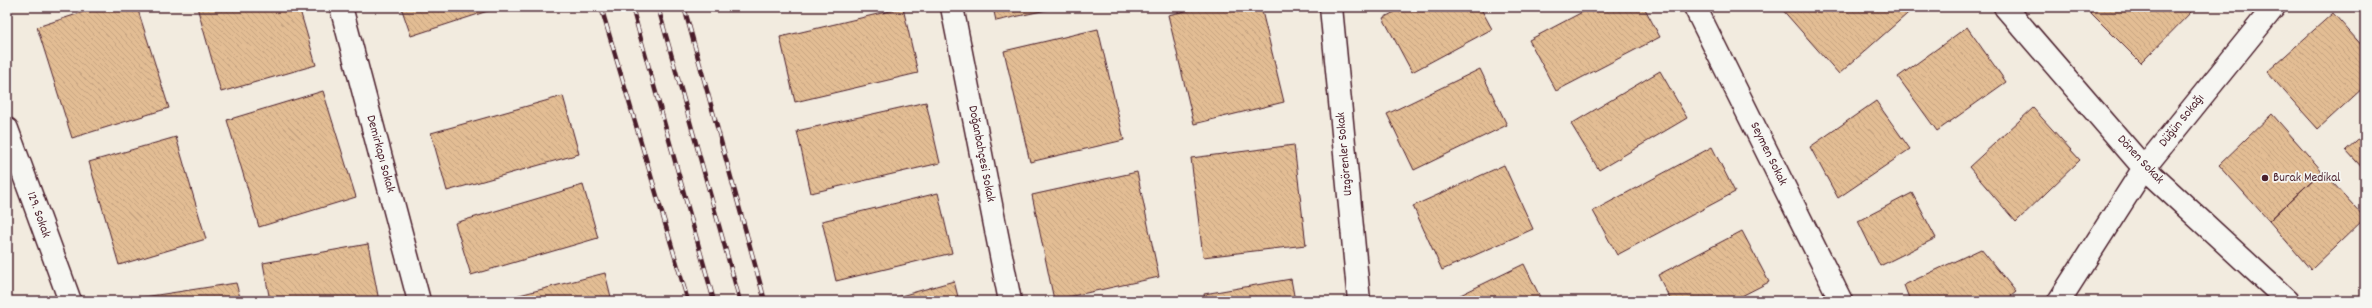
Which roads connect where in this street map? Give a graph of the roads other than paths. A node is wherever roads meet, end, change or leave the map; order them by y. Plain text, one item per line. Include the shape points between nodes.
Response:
1 (341, 7) edge
2 (952, 7) edge
3 (1331, 7) edge
4 (1695, 7) edge
5 (2005, 7) edge
6 (2274, 7) edge
7 (7, 130) edge
8 (2144, 168) junction
9 (70, 301) edge
10 (419, 301) edge
11 (1010, 301) edge
12 (1359, 301) edge
13 (1841, 301) edge
14 (2059, 301) edge
15 (2288, 301) edge

1 - 10 street, Demirkapı Sokak
2 - 11 street, Doğanbahçesi Sokak
3 - 12 street, Uzgörenler Sokak
4 - 13 street, Seymen Sokak
5 - 8 street, Dönen Sokak
6 - 8 street, Düğün Sokağı
7 - 9 street, 129. Sokak
8 - 14 street, Düğün Sokağı
8 - 15 street, Dönen Sokak

